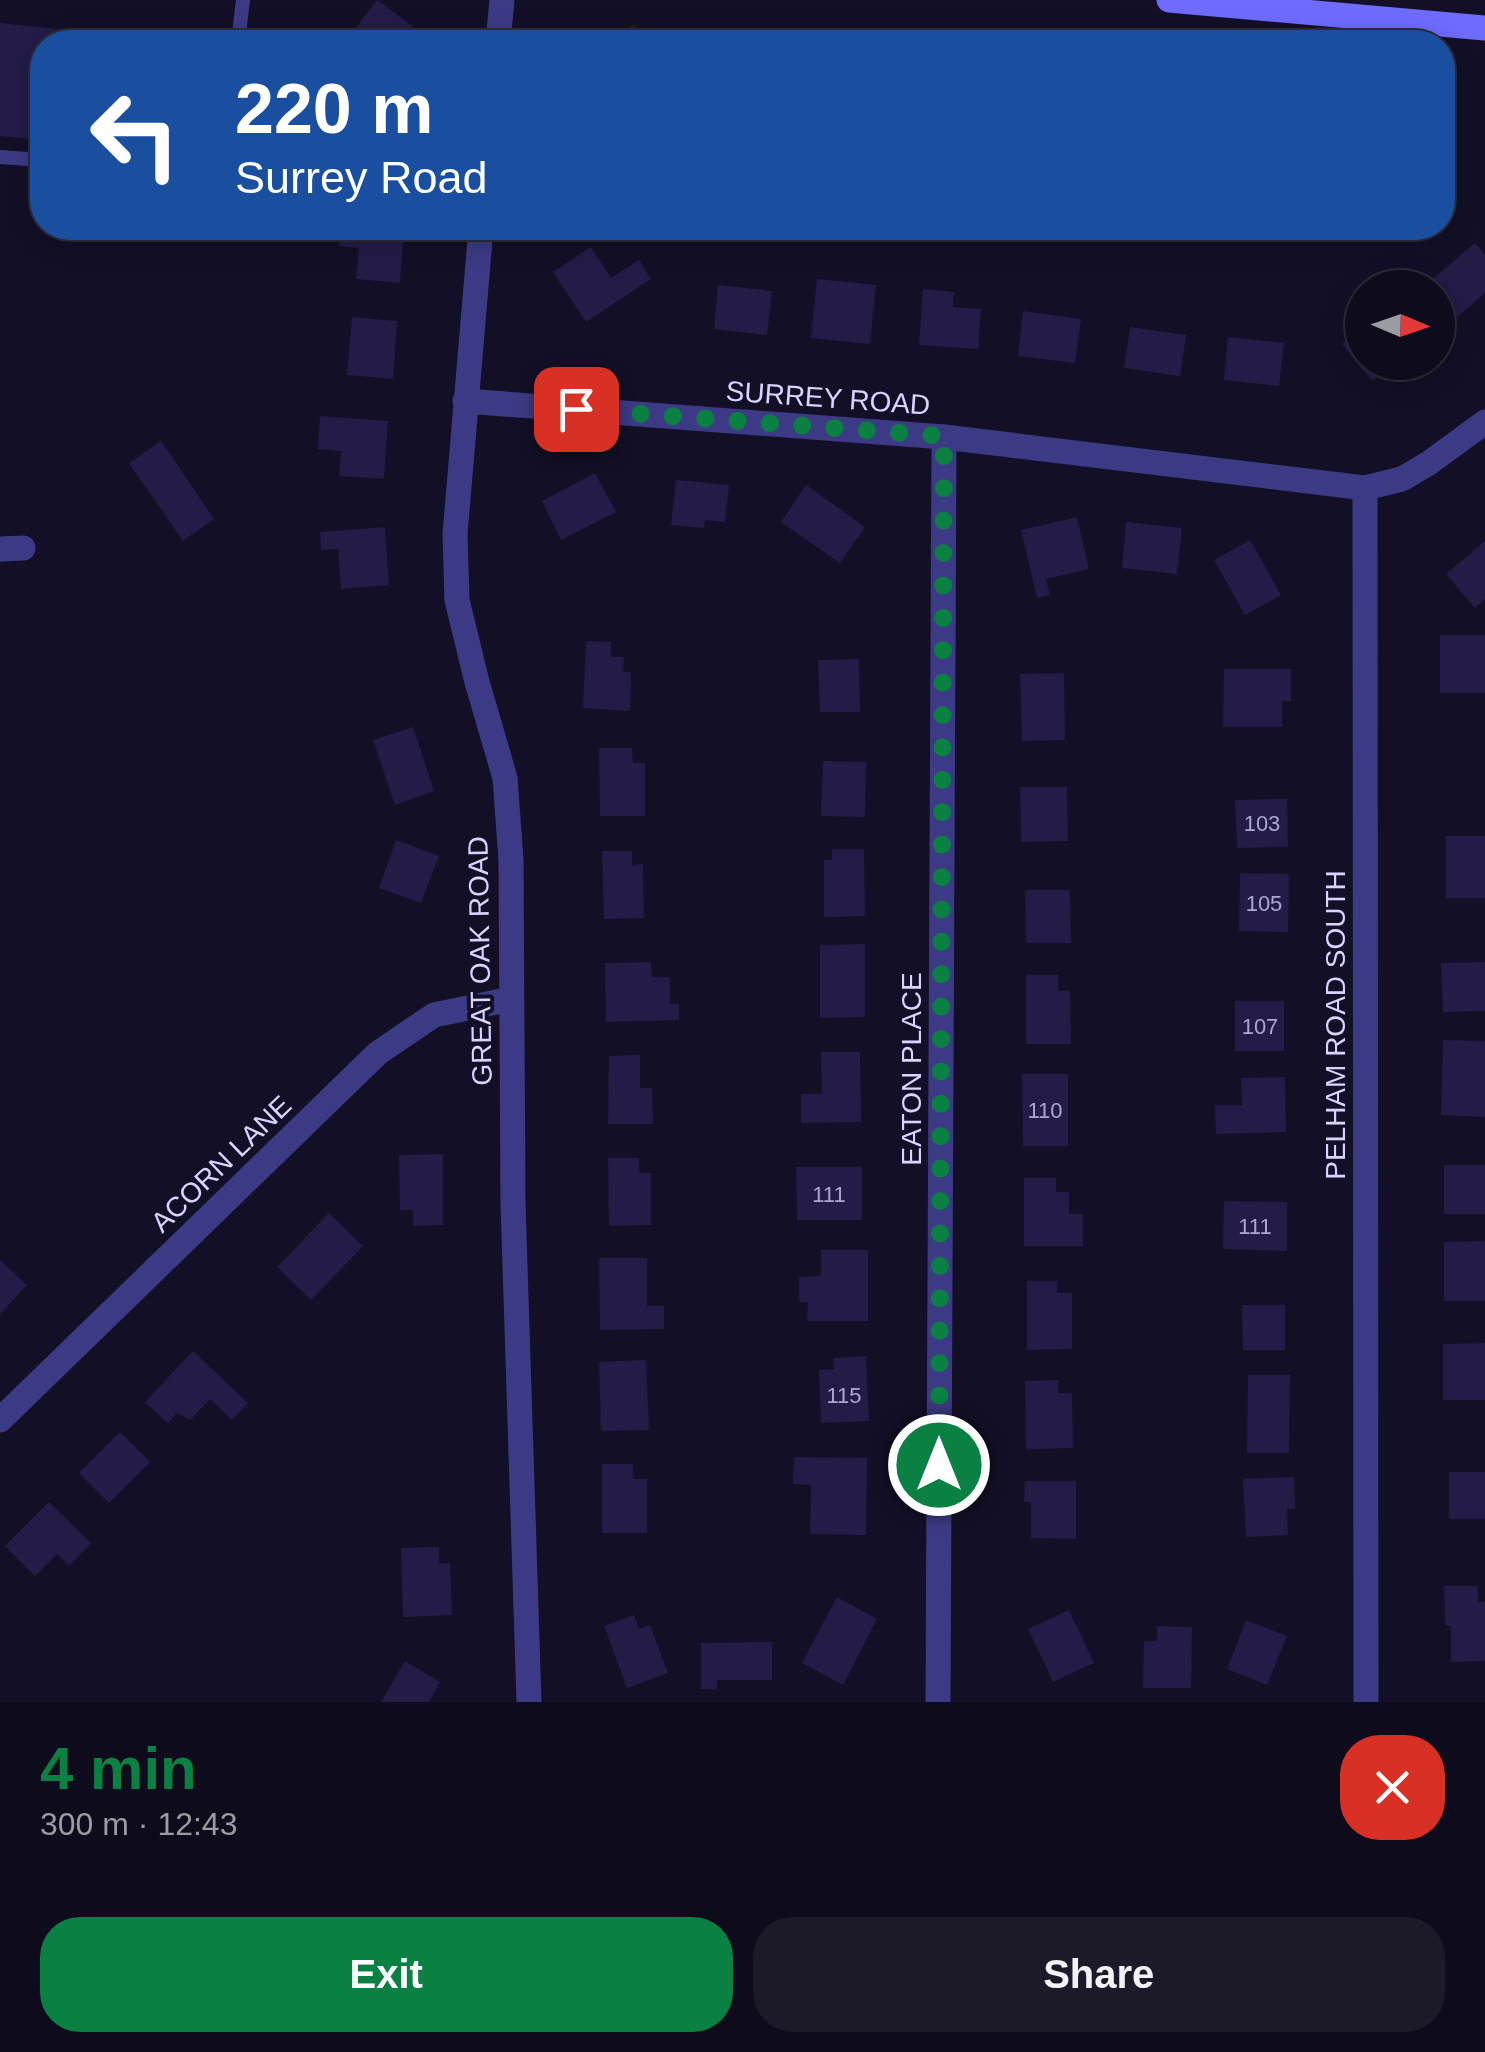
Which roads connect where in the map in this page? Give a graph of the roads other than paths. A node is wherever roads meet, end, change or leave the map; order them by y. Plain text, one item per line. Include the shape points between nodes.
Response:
1 (243, 0) edge
2 (502, 0) edge
3 (1168, 0) edge
4 (1485, 28) edge
5 (239, 30) edge
6 (499, 30) edge
7 (0, 157) edge
8 (30, 159) edge
9 (480, 240) edge
10 (465, 401) junction
11 (1485, 422) edge
12 (944, 436) junction
13 (1365, 488) junction
14 (511, 999) junction
15 (0, 1420) edge
16 (529, 1702) edge
17 (938, 1702) edge
18 (1366, 1702) edge

1 - 5 lane
2 - 6 street
3 - 4 main road
7 - 8 lane
9 - 10 street, GREAT OAK ROAD
10 - 12 street, SURREY ROAD
10 - 14 street, GREAT OAK ROAD via 457,600 505,778
11 - 13 street via 1402,479
12 - 13 street, SURREY ROAD
12 - 17 street, EATON PLACE
13 - 18 street, PELHAM ROAD SOUTH
14 - 15 street, ACORN LANE via 434,1015 378,1054
14 - 16 street, GREAT OAK ROAD

